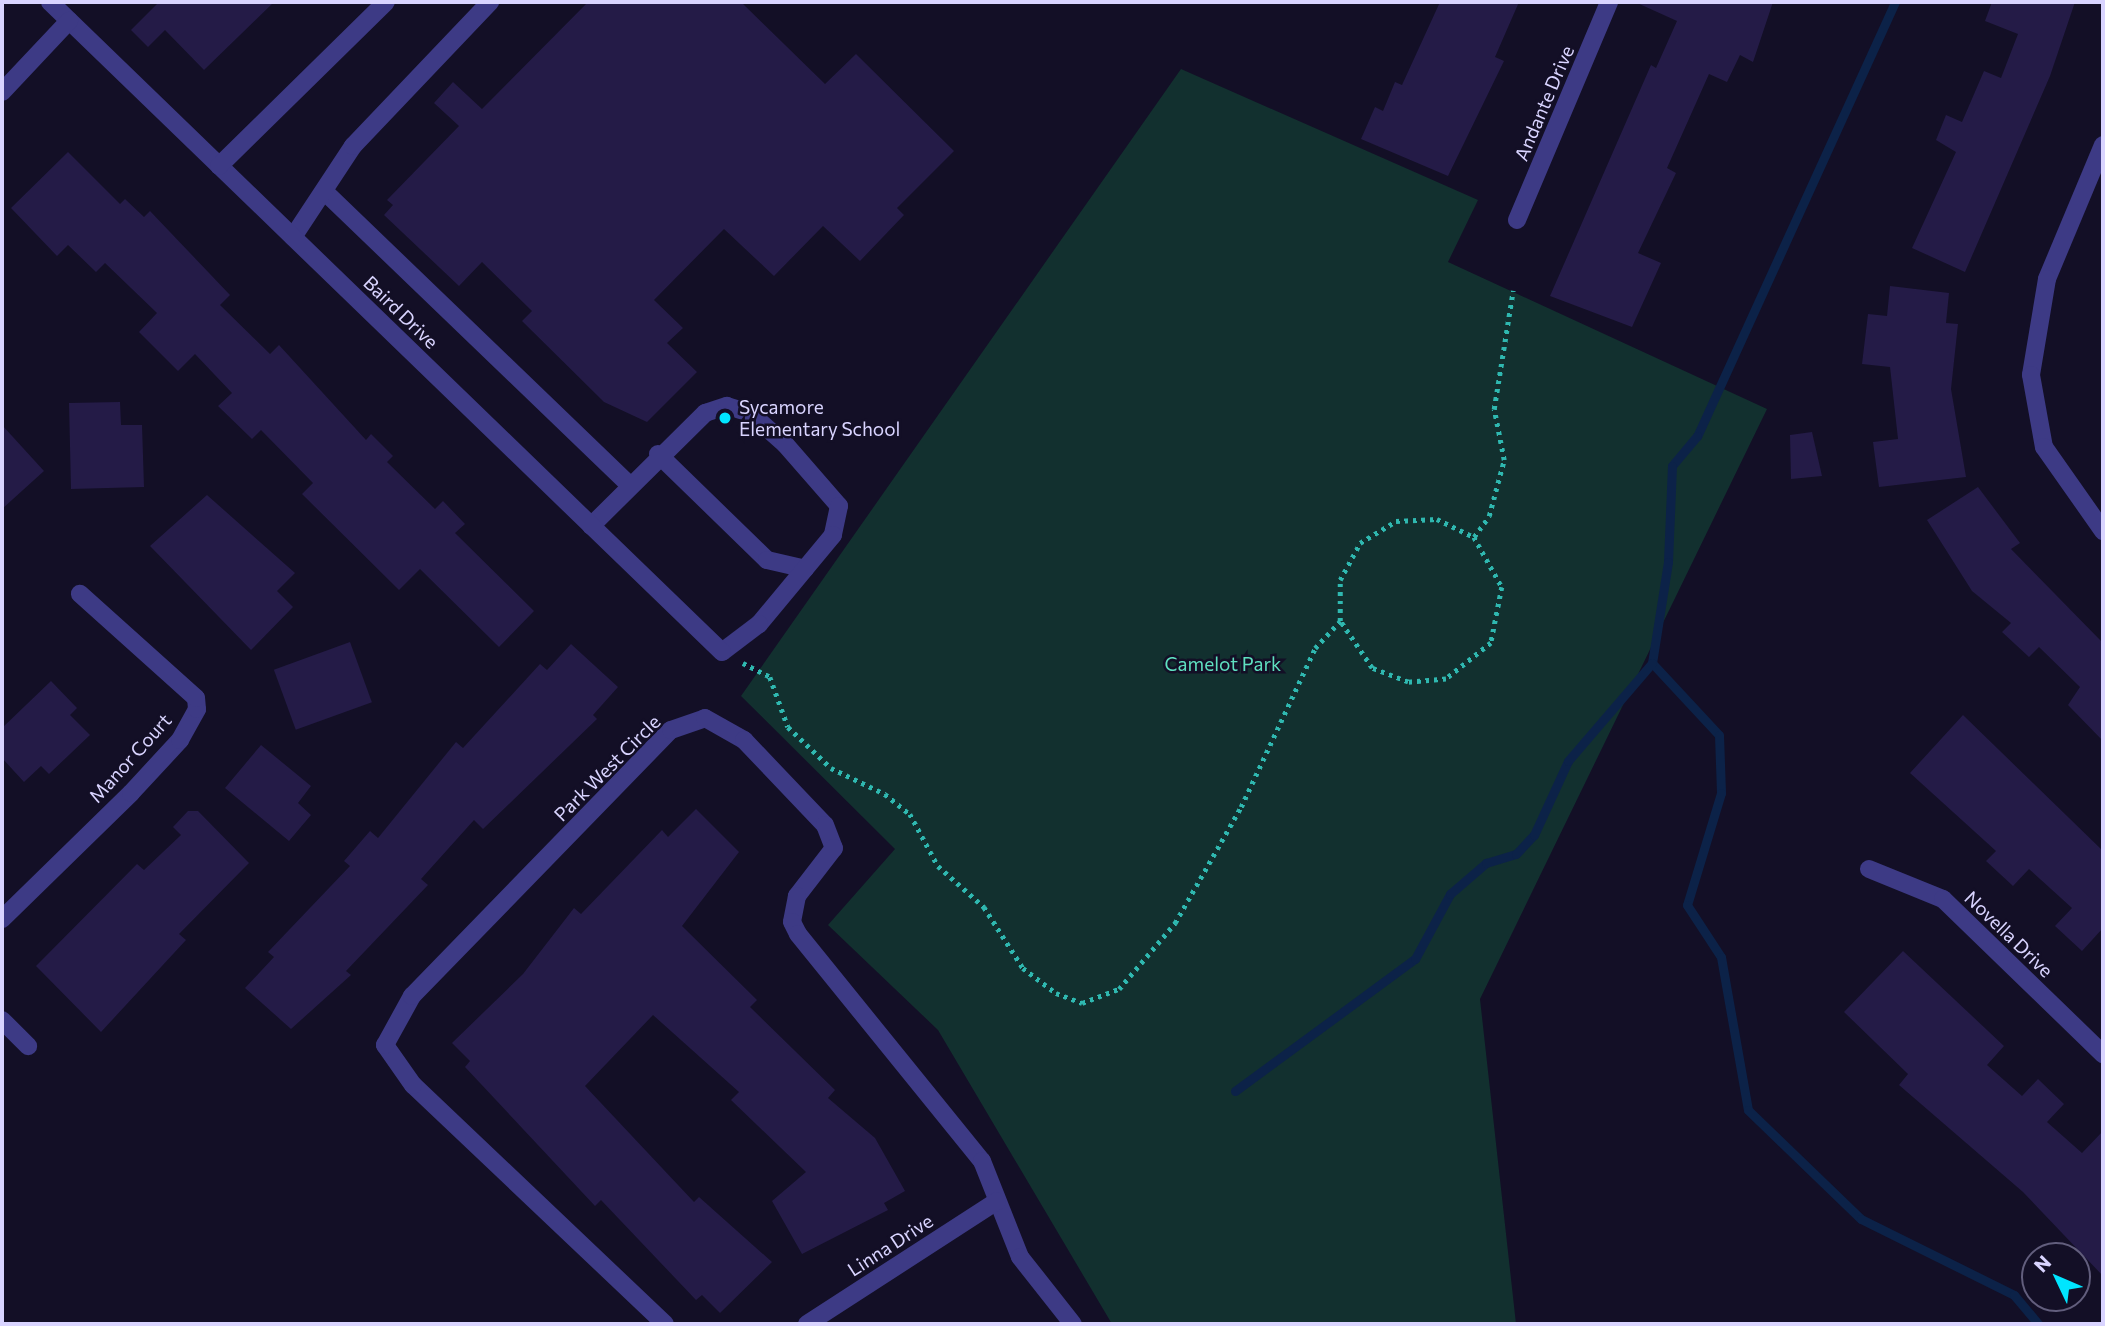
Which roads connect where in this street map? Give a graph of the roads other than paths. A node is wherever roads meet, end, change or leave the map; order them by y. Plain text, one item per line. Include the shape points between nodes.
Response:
1 (50, 2) edge
2 (386, 2) edge
3 (489, 2) edge
4 (1609, 2) edge
5 (69, 20) junction
6 (2, 92) edge
7 (2103, 145) edge
8 (219, 166) junction
9 (324, 191) junction
10 (1517, 220) dead end
11 (293, 237) junction
12 (658, 454) junction
13 (629, 485) junction
14 (591, 526) junction
15 (2103, 531) edge
16 (804, 569) junction
17 (80, 594) dead end
18 (1869, 869) dead end
19 (2, 919) edge
20 (2, 1020) edge
21 (28, 1046) dead end
22 (2103, 1054) edge
23 (997, 1201) junction
24 (665, 1324) edge
25 (807, 1324) edge
26 (1073, 1324) edge

1 - 5 street, Baird Drive
2 - 8 street
3 - 9 street via 354,146
4 - 10 street, Andante Drive
5 - 6 street
5 - 8 street, Baird Drive
7 - 15 street via 2047,279 2031,375 2044,447
8 - 11 street, Baird Drive
9 - 11 street
9 - 13 street
11 - 14 street, Baird Drive
12 - 13 street
12 - 16 street via 767,560
12 - 16 street via 705,413 727,406 750,413 839,506 834,535
13 - 14 street
14 - 16 street, Baird Drive via 722,652 759,624
17 - 19 street, Manor Court via 195,698 197,709 155,766
18 - 22 street, Novella Drive via 1943,899
20 - 21 street
23 - 24 street, Park West Circle via 982,1161 792,922 797,896 834,848 825,825 723,724 705,718 681,725 412,996 385,1045 413,1085
23 - 25 street, Linna Drive
23 - 26 street, Park West Circle via 1020,1257

